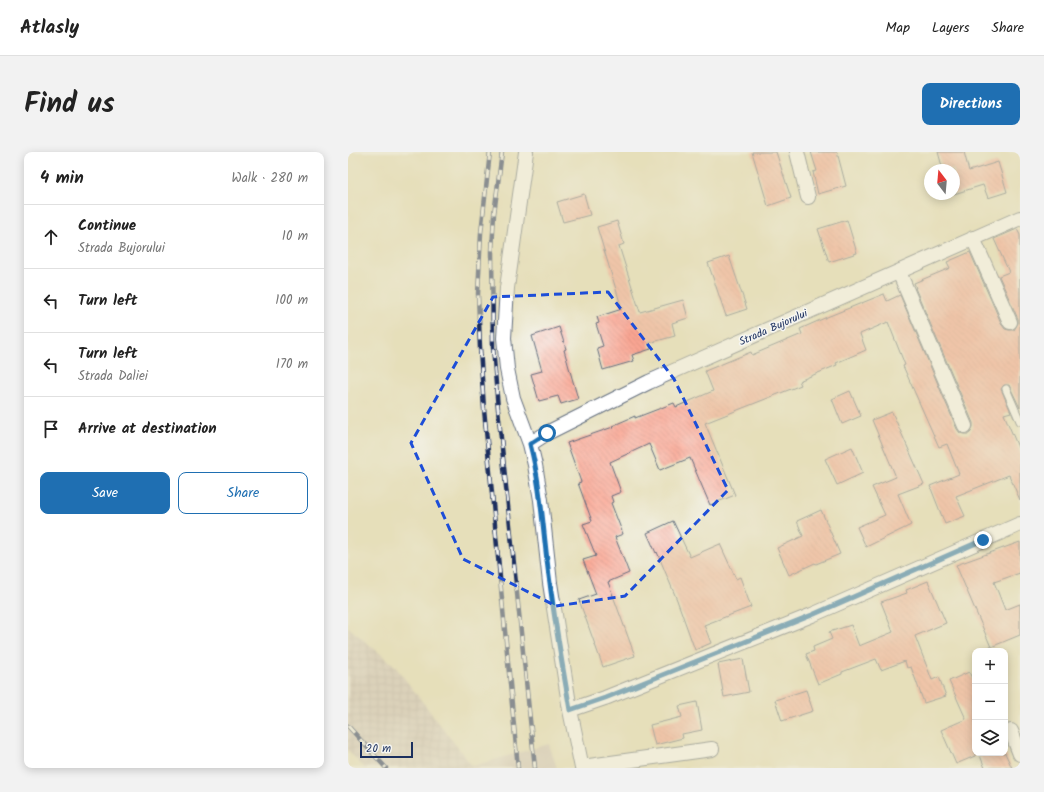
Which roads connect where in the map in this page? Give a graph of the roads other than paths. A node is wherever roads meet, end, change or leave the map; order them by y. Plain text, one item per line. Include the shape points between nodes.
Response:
1 (526, 152) edge
2 (797, 152) edge
3 (808, 197) dead end
4 (1020, 218) edge
5 (973, 238) junction
6 (899, 272) junction
7 (1010, 322) dead end
8 (1006, 389) dead end
9 (1020, 421) edge
10 (965, 426) dead end
11 (530, 444) junction
12 (1020, 524) edge
13 (570, 710) junction
14 (1011, 731) dead end
15 (712, 749) dead end
16 (1020, 754) edge
17 (582, 767) edge

1 - 11 street via 506,288 504,338 513,398
2 - 3 street
4 - 5 street, Strada Bujorului
5 - 6 street, Strada Bujorului
5 - 7 street
6 - 10 street
6 - 11 street, Strada Bujorului via 649,382
8 - 9 lane
11 - 13 street via 541,500 550,583
12 - 13 street via 812,615
13 - 17 street
14 - 16 street
15 - 17 street

